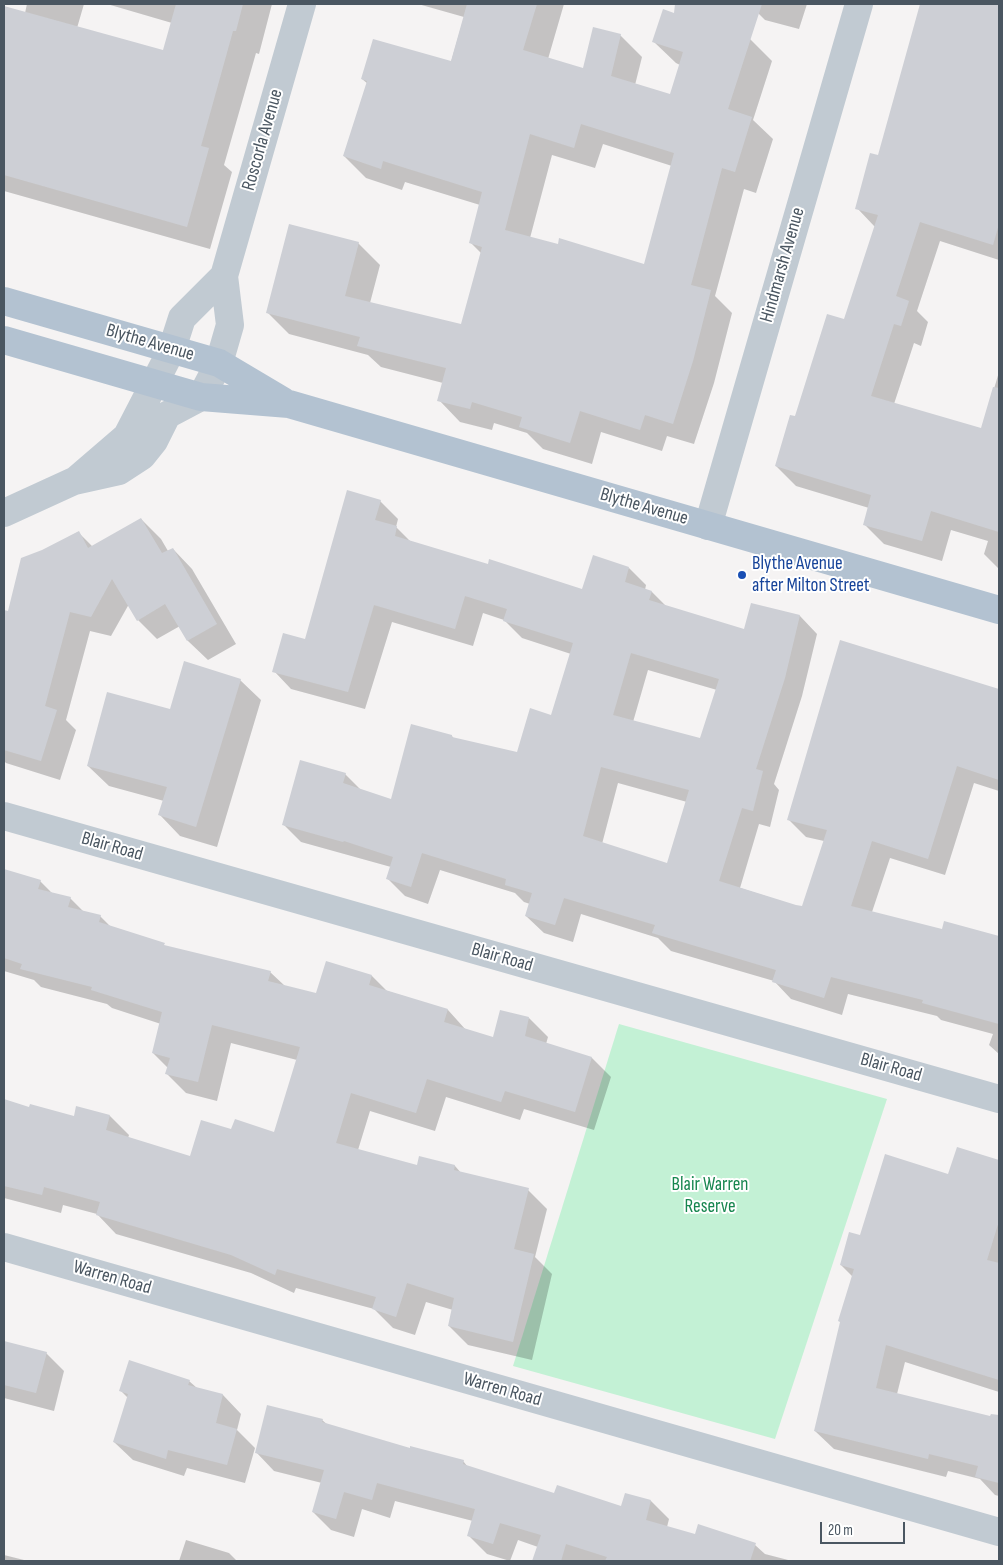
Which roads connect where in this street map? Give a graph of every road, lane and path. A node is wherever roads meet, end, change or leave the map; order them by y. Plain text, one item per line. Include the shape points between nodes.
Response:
1 (302, 4) edge
2 (859, 4) edge
3 (224, 276) junction
4 (4, 301) edge
5 (4, 340) edge
6 (172, 349) junction
7 (219, 363) junction
8 (153, 384) junction
9 (201, 397) junction
10 (289, 404) junction
11 (74, 481) junction
12 (4, 513) edge
13 (708, 526) junction
14 (999, 610) edge
15 (4, 816) edge
16 (999, 1099) edge
17 (4, 1247) edge
18 (999, 1532) edge

1 - 3 street, Roscorla Avenue
2 - 13 street, Hindmarsh Avenue
3 - 6 street, Roscorla Avenue via 182,318
3 - 7 street, Roscorla Avenue via 230,325
4 - 6 main road, Blythe Avenue
5 - 8 main road, Blythe Avenue
6 - 7 main road, Blythe Avenue
6 - 8 street, Roscorla Avenue
7 - 9 street, Roscorla Avenue
7 - 10 main road, Blythe Avenue
8 - 9 main road, Blythe Avenue
8 - 11 street, Roscorla Avenue via 127,436
9 - 10 main road, Blythe Avenue
9 - 11 street via 167,415 142,456 119,471
10 - 13 main road, Blythe Avenue
11 - 12 street
13 - 14 main road, Blythe Avenue
15 - 16 street, Blair Road
17 - 18 street, Warren Road

